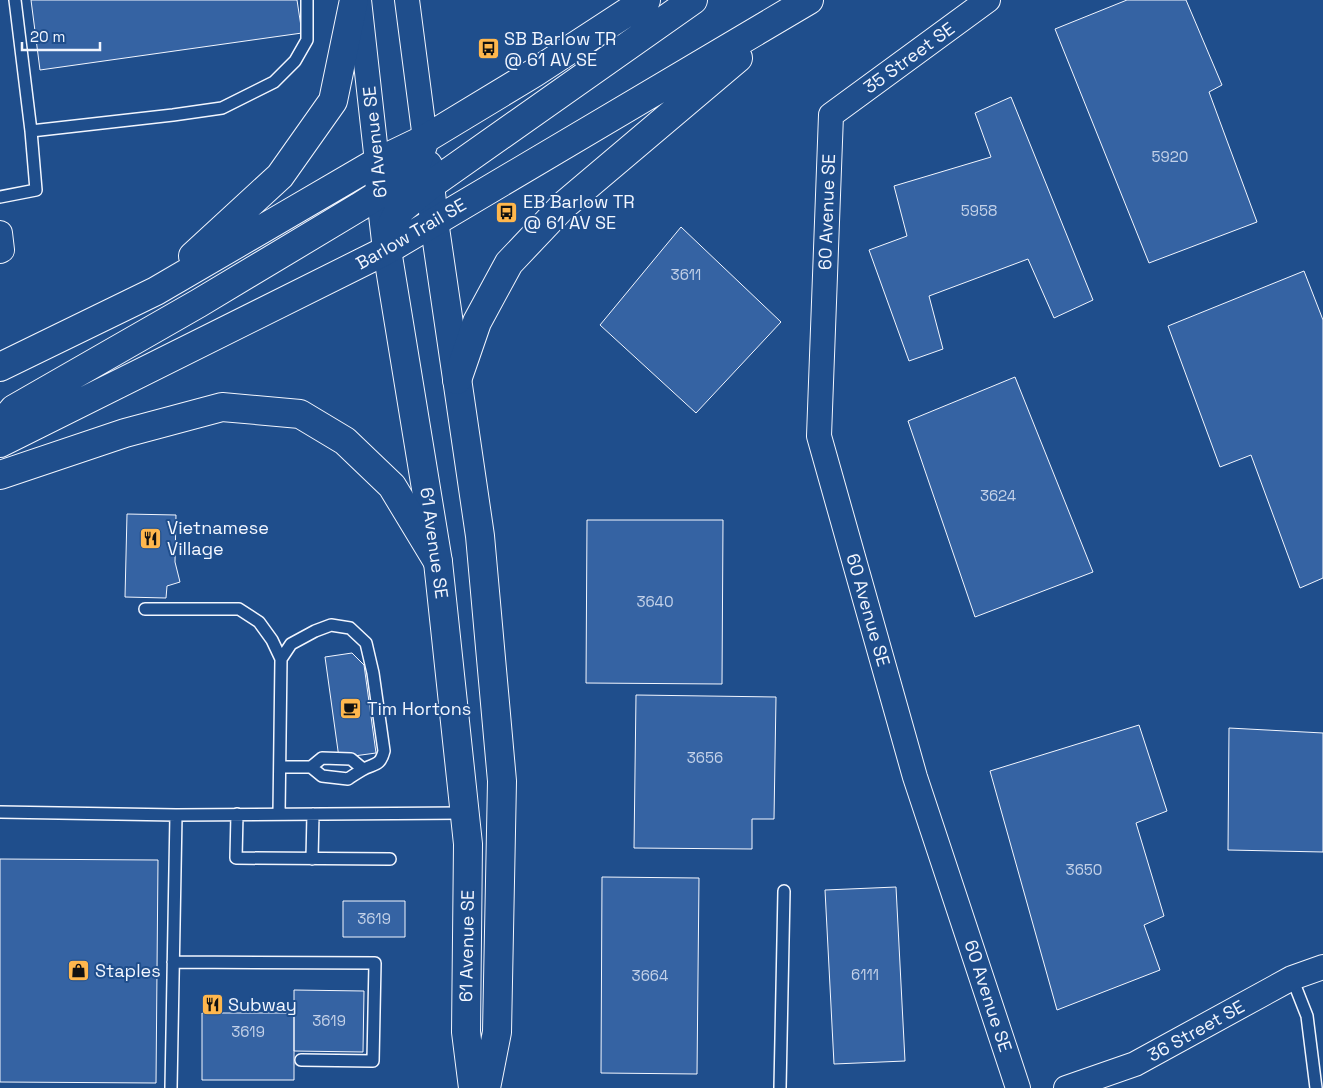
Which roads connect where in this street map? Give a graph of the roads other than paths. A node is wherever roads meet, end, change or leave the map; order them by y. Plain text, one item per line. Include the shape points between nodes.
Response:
1 (15, 0) edge
2 (307, 0) edge
3 (354, 0) edge
4 (360, 0) edge
5 (407, 0) edge
6 (646, 0) edge
7 (693, 0) edge
8 (988, 0) edge
9 (804, 3) edge
10 (831, 115) joint
11 (32, 130) junction
12 (425, 139) junction
13 (377, 162) junction
14 (429, 186) junction
15 (381, 192) junction
16 (0, 196) edge
17 (434, 221) junction
18 (387, 250) junction
19 (156, 291) junction
20 (0, 367) edge
21 (457, 380) junction
22 (0, 425) edge
23 (0, 443) edge
24 (0, 476) edge
25 (438, 562) junction
26 (145, 609) dead end
27 (281, 659) junction
28 (280, 767) junction
29 (311, 767) junction
30 (363, 769) junction
31 (0, 812) edge
32 (464, 813) junction
33 (237, 814) junction
34 (279, 814) junction
35 (313, 814) junction
36 (176, 815) junction
37 (312, 859) junction
38 (390, 859) dead end
39 (784, 891) dead end
40 (173, 962) junction
41 (1323, 967) edge
42 (1292, 978) junction
43 (301, 1060) dead end
44 (171, 1088) edge
45 (473, 1088) edge
46 (486, 1088) edge
47 (780, 1088) edge
48 (1018, 1088) edge
49 (1066, 1088) edge
50 (1316, 1088) edge

1 - 11 lane
2 - 11 lane via 307,40 295,61 274,82 222,108
3 - 19 main road via 333,101 280,176
4 - 13 street, 61 Avenue SE
5 - 12 street, 61 Avenue SE
6 - 12 main road
7 - 14 main road
8 - 10 street, 35 Street SE
9 - 17 main road, Barlow Trail SE
9 - 21 main road via 570,200 509,263 477,322
10 - 48 street, 60 Avenue SE via 819,436 915,777
11 - 16 lane via 36,190
12 - 13 main road
12 - 14 main road, 61 Avenue SE
12 - 15 main road via 414,172
13 - 15 main road, 61 Avenue SE
13 - 19 main road
14 - 17 main road, 61 Avenue SE
14 - 18 main road via 398,212 390,228
15 - 18 main road, 61 Avenue SE
15 - 22 main road via 199,303 14,409
17 - 18 main road, Barlow Trail SE
17 - 21 main road, 61 Avenue SE
18 - 23 main road, Barlow Trail SE
18 - 25 main road, 61 Avenue SE
19 - 20 main road
21 - 46 main road, 61 Avenue SE via 480,536 502,781 498,1032
24 - 25 main road via 125,433 222,407 300,414 345,441 392,486
25 - 32 main road, 61 Avenue SE
26 - 27 lane via 239,609 259,622
27 - 28 lane
27 - 30 lane via 291,644 331,625 350,628 366,643 384,751 376,765
28 - 29 lane
28 - 34 lane
29 - 30 lane via 322,776 348,779
29 - 30 lane via 322,758 351,759
31 - 36 lane
32 - 35 lane
32 - 45 main road, 61 Avenue SE via 468,844 466,1032
33 - 34 lane
33 - 36 lane
33 - 37 lane via 236,858
34 - 35 lane
35 - 37 lane
36 - 40 lane
37 - 38 lane
39 - 47 lane
40 - 43 lane via 375,963 373,1062
40 - 44 lane
41 - 42 street, 36 Street SE
42 - 49 street, 36 Street SE via 1134,1064
42 - 50 lane via 1307,1016

